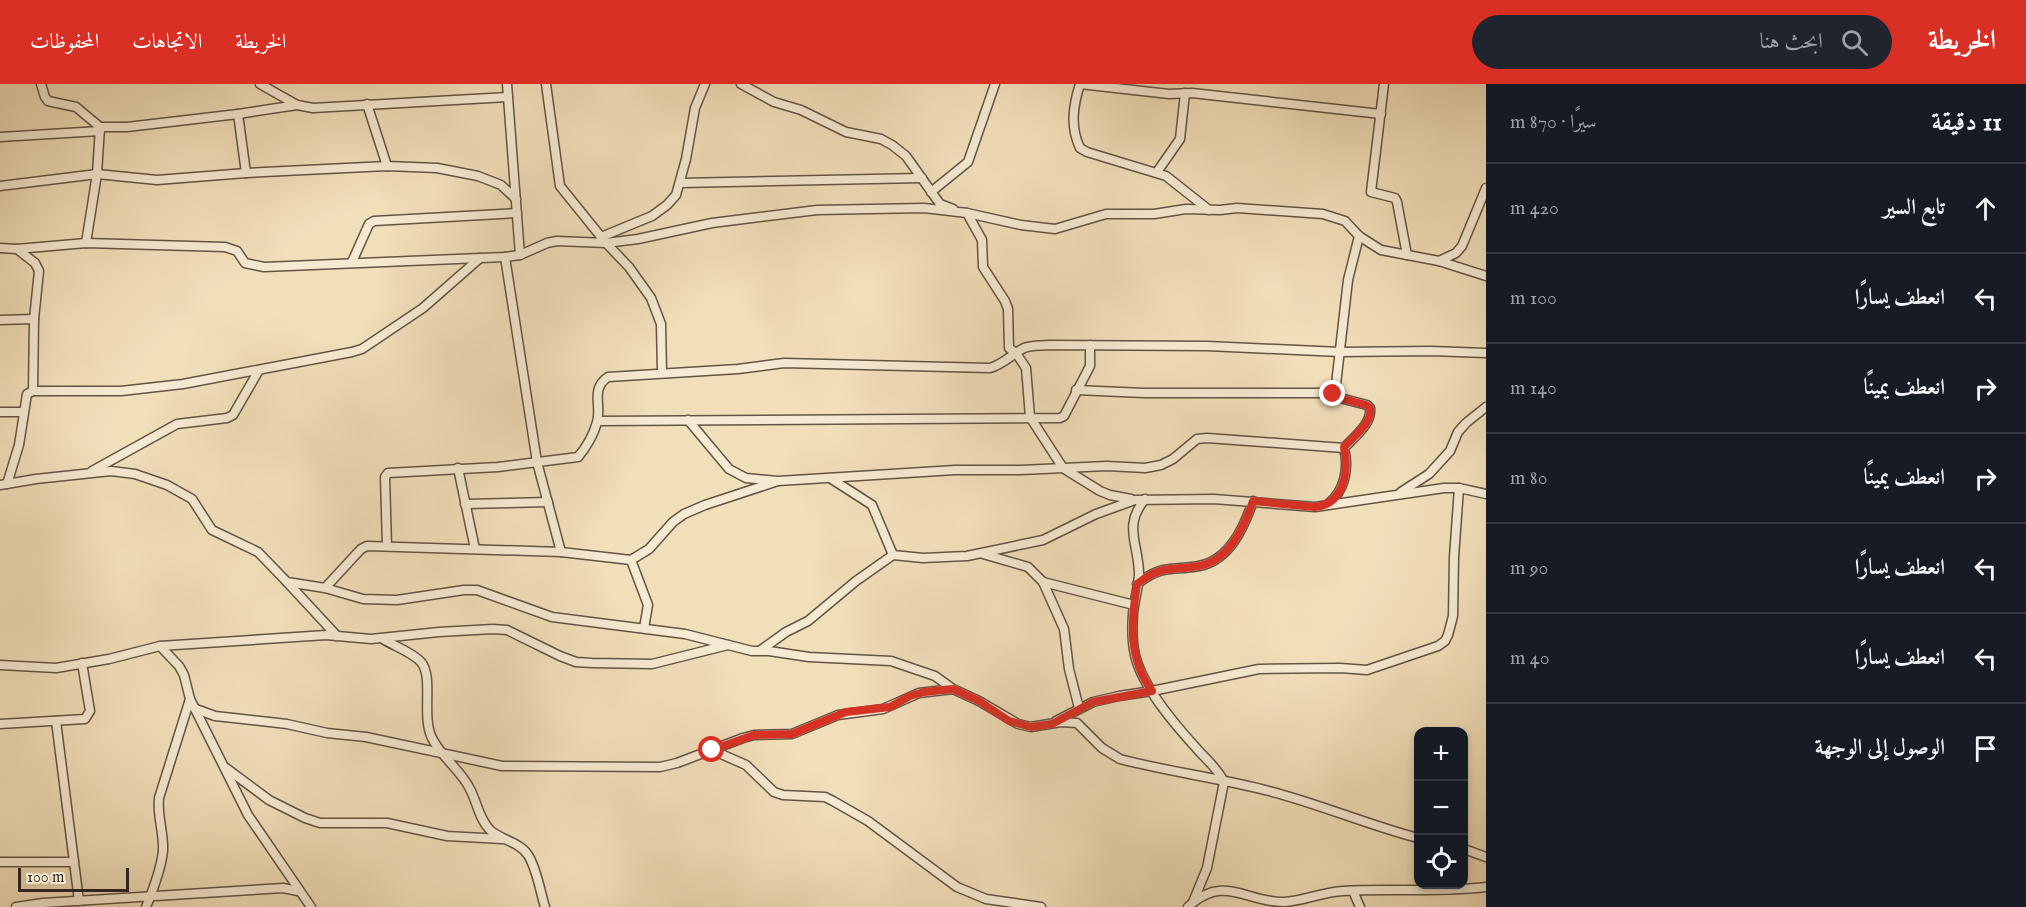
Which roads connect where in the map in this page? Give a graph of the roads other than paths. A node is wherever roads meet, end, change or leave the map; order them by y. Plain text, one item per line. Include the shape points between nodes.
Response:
1 (41, 84) edge
2 (260, 84) edge
3 (507, 84) edge
4 (546, 84) edge
5 (705, 84) edge
6 (741, 84) edge
7 (995, 84) edge
8 (1080, 84) edge
9 (1384, 84) edge
10 (1185, 93) junction
11 (508, 97) junction
12 (368, 104) junction
13 (297, 105) junction
14 (238, 114) junction
15 (1381, 114) junction
16 (100, 129) junction
17 (0, 137) edge
18 (387, 166) junction
19 (1156, 172) junction
20 (246, 173) junction
21 (97, 174) junction
22 (922, 178) junction
23 (680, 183) junction
24 (0, 186) edge
25 (1486, 188) edge
26 (931, 192) junction
27 (516, 199) junction
28 (1209, 210) junction
29 (517, 213) junction
30 (967, 214) junction
31 (1359, 236) junction
32 (603, 240) junction
33 (86, 243) junction
34 (0, 248) edge
35 (17, 249) junction
36 (520, 255) junction
37 (1407, 255) junction
38 (505, 257) junction
39 (480, 258) junction
40 (1439, 261) junction
41 (352, 262) junction
42 (1485, 275) edge
43 (34, 319) junction
44 (0, 320) edge
45 (1089, 345) junction
46 (1340, 352) junction
47 (1486, 353) edge
48 (1017, 354) junction
49 (259, 370) junction
50 (662, 373) junction
51 (1076, 390) junction
52 (33, 391) junction
53 (1335, 393) junction
54 (1486, 407) edge
55 (0, 412) edge
56 (23, 412) junction
57 (1030, 417) junction
58 (688, 420) junction
59 (597, 421) junction
60 (1344, 447) junction
61 (537, 462) junction
62 (458, 468) junction
63 (1063, 468) junction
64 (89, 473) junction
65 (830, 477) junction
66 (778, 481) junction
67 (3, 485) edge
68 (1459, 488) junction
69 (1398, 494) junction
70 (1486, 494) edge
71 (1145, 499) junction
72 (1135, 500) junction
73 (1253, 501) junction
74 (548, 502) junction
75 (465, 504) junction
76 (1325, 506) junction
77 (387, 546) junction
78 (475, 549) junction
79 (561, 552) junction
80 (980, 553) junction
81 (893, 555) junction
82 (631, 560) junction
83 (287, 582) junction
84 (1043, 582) junction
85 (1137, 584) junction
86 (325, 588) junction
87 (1134, 605) junction
88 (644, 628) junction
89 (337, 636) junction
90 (382, 639) junction
91 (729, 645) junction
92 (160, 646) junction
93 (761, 651) junction
94 (82, 663) junction
95 (1, 664) edge
96 (953, 689) junction
97 (1152, 691) junction
98 (190, 699) junction
99 (1079, 708) junction
100 (196, 709) junction
101 (56, 721) junction
102 (0, 724) edge
103 (1052, 724) junction
104 (712, 750) junction
105 (441, 753) junction
106 (223, 766) junction
107 (1224, 782) junction
108 (1414, 837) edge
109 (503, 839) junction
110 (1468, 850) edge
111 (1486, 857) edge
112 (0, 862) edge
113 (74, 862) junction
114 (1486, 887) edge
115 (298, 891) junction
116 (1353, 891) junction
117 (150, 897) junction
118 (79, 901) junction
119 (96, 904) edge
120 (1190, 904) edge
121 (43, 905) edge
122 (16, 907) edge
123 (146, 907) edge
124 (311, 907) edge
125 (545, 907) edge
126 (1041, 907) edge
127 (1360, 907) edge

1 - 16 street via 48,101 76,107
2 - 13 street
3 - 11 street
4 - 32 street via 560,186
5 - 23 street via 695,108
6 - 22 street via 846,132 887,142 906,156
7 - 26 street via 968,162
8 - 10 street
8 - 19 street via 1072,116 1080,148
9 - 15 street
10 - 15 street
10 - 19 street via 1180,138
11 - 12 street
11 - 27 street
12 - 13 street via 314,108
12 - 18 street
13 - 14 street
14 - 16 street
14 - 20 street
15 - 37 street via 1371,192 1395,198
16 - 17 street
16 - 21 street
18 - 20 street
18 - 27 street via 437,168 478,176 501,185
19 - 28 street
20 - 21 street via 157,180
21 - 24 street
21 - 33 street
22 - 23 street
22 - 26 street
23 - 32 street via 667,205
25 - 40 street via 1462,246
26 - 30 street via 940,204
27 - 29 street
28 - 30 street via 1106,214 1055,228
28 - 31 street via 1237,208 1336,216
29 - 36 street
29 - 41 street via 374,221
30 - 32 street via 924,208 817,210 712,223 651,237
30 - 48 street via 982,240 983,267 1008,309 1007,342
31 - 37 street via 1381,250
31 - 46 street via 1348,280
32 - 36 street via 556,241
32 - 50 street via 651,298 661,324
33 - 35 street
33 - 41 street via 225,247 237,250 245,263 264,267
34 - 35 street
35 - 43 street via 39,271
36 - 38 street
37 - 40 street
38 - 39 street
38 - 61 street
39 - 41 street
39 - 49 street via 423,308 362,349
40 - 42 street
43 - 44 street
43 - 52 street
45 - 46 street
45 - 48 street via 1031,346
45 - 51 street via 1090,366
46 - 47 street
46 - 53 street
48 - 50 street via 990,368 784,363
48 - 57 street via 1026,368
49 - 52 street via 121,391
49 - 64 street via 233,415 177,424
50 - 59 street via 603,380 598,386
51 - 53 street
51 - 57 street via 1064,416
52 - 56 street via 27,394
53 - 60 street via 1336,397 1366,405 1371,413
54 - 69 street via 1458,432 1450,451 1429,474
55 - 56 street
56 - 67 street via 19,445
57 - 58 street
57 - 63 street
58 - 59 street
58 - 66 street via 729,469 746,478
59 - 61 street via 578,457
60 - 63 street via 1207,438 1197,439 1161,465
60 - 76 street via 1343,486
61 - 62 street
61 - 74 street
62 - 75 street
62 - 77 street via 388,473
63 - 65 street
63 - 72 street via 1100,491
64 - 67 street
64 - 83 street via 135,474 183,493 196,504 212,530 258,552
65 - 66 street
65 - 81 street via 872,505
66 - 82 street via 684,514 650,549
68 - 69 street
68 - 70 street
68 - 97 street via 1453,616 1445,641 1438,646 1367,670 1258,669
69 - 76 street
71 - 72 street
71 - 73 street
71 - 85 street via 1133,517
72 - 80 street via 1043,540
73 - 76 street
73 - 85 street via 1239,536 1218,557 1199,566 1156,571
74 - 75 street
74 - 79 street
75 - 78 street
77 - 78 street
77 - 86 street via 361,549
78 - 79 street
79 - 82 street
80 - 81 street via 923,558
80 - 84 street via 1028,567
81 - 93 street via 808,621
82 - 88 street via 648,605
83 - 86 street
83 - 89 street
84 - 87 street
84 - 99 street via 1064,629
85 - 87 street
86 - 88 street via 377,600 477,590 552,617
87 - 97 street via 1134,652
88 - 91 street
89 - 90 street
89 - 92 street
90 - 91 street via 507,630 576,662 632,665
90 - 105 street via 424,665 428,727
91 - 93 street
92 - 94 street
92 - 98 street via 179,666
93 - 96 street via 891,660 935,675
94 - 95 street via 42,668
94 - 101 street via 88,716
96 - 103 street via 1018,724
96 - 104 street via 919,693 890,707 846,712 792,734 754,735
97 - 99 street
97 - 107 street
98 - 100 street
98 - 117 street via 159,798 163,850
99 - 103 street
100 - 105 street via 215,716 269,720
100 - 106 street
101 - 102 street
101 - 113 street
103 - 107 street via 1077,723 1102,748 1120,759
104 - 105 street via 660,766 502,766
104 - 126 street via 746,765 774,792 833,801 878,828 957,887 987,899
105 - 109 street via 469,786 488,827
106 - 109 street via 269,800 320,823 387,823 447,836
106 - 115 street via 248,815
107 - 108 street via 1269,791
107 - 120 street via 1207,868
109 - 125 street via 524,849 529,857
110 - 111 street
112 - 113 street
113 - 118 street
114 - 116 street
115 - 117 street via 283,888
115 - 124 street
116 - 120 street via 1286,902 1230,891 1209,894
116 - 127 street
117 - 119 street
117 - 123 street
118 - 119 street
118 - 121 street
121 - 122 street

